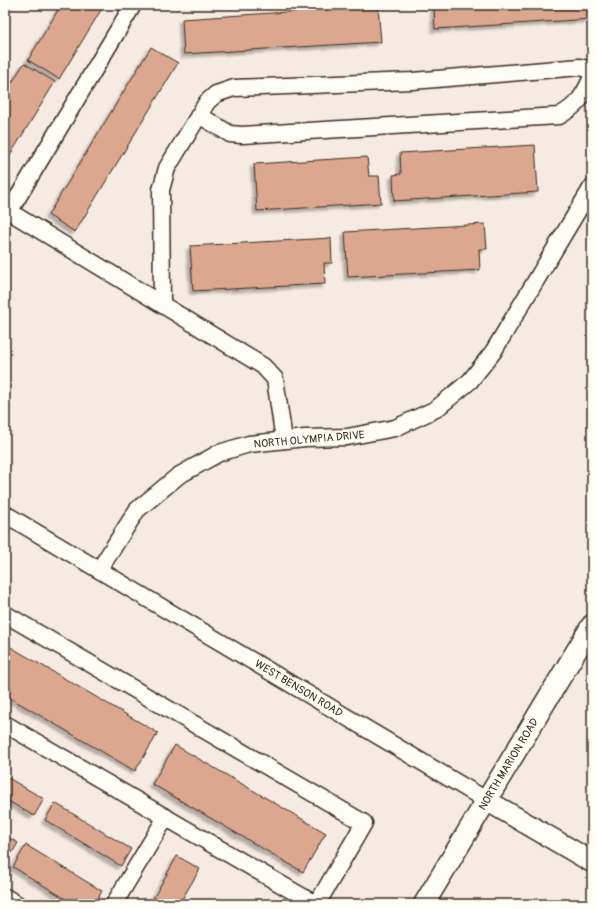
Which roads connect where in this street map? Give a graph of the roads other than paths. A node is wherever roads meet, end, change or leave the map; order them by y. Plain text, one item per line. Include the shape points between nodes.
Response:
1 (133, 5) edge
2 (592, 71) edge
3 (592, 77) edge
4 (199, 115) junction
5 (592, 187) edge
6 (7, 211) edge
7 (162, 304) junction
8 (284, 440) junction
9 (5, 514) edge
10 (99, 570) junction
11 (5, 614) edge
12 (592, 625) edge
13 (5, 724) edge
14 (486, 800) junction
15 (166, 817) junction
16 (592, 862) edge
17 (5, 897) edge
18 (17, 904) edge
19 (114, 904) edge
20 (316, 904) edge
21 (424, 904) edge

1 - 6 street
2 - 4 street via 580,67 412,81 234,88 216,94 206,102
3 - 4 street via 575,107 559,116 242,135 230,134
4 - 7 street via 167,168 161,190
5 - 8 street, NORTH OLYMPIA DRIVE via 493,352 470,381 436,409 395,428 347,437
6 - 7 street
7 - 8 street via 263,366 276,379
8 - 10 street, NORTH OLYMPIA DRIVE via 249,444 219,453 178,476 137,510
9 - 10 street, WEST BENSON ROAD
10 - 14 street, WEST BENSON ROAD
11 - 20 street via 364,823
12 - 14 main road, NORTH MARION ROAD
13 - 15 street
14 - 16 main road, WEST BENSON ROAD
14 - 21 main road, NORTH MARION ROAD
15 - 19 street
15 - 20 street
17 - 18 street

